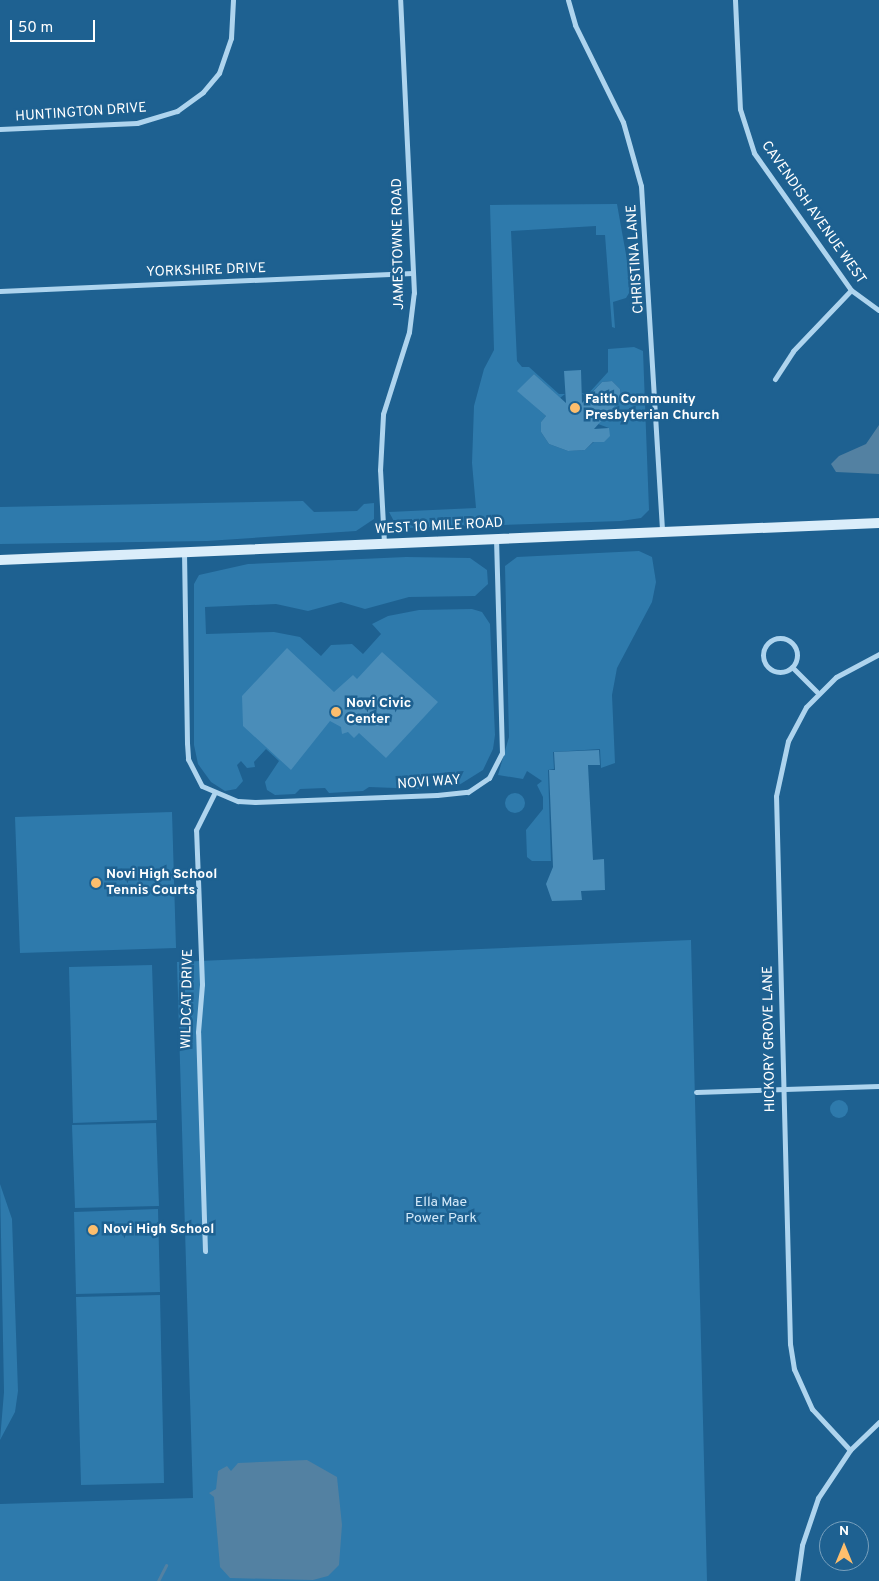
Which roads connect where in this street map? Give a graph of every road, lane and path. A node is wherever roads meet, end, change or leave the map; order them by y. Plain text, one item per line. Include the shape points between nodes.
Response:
1 (233, 0) edge
2 (400, 0) edge
3 (568, 0) edge
4 (735, 0) edge
5 (0, 130) edge
6 (413, 273) junction
7 (851, 290) junction
8 (0, 291) edge
9 (879, 310) edge
10 (775, 379) dead end
11 (879, 522) edge
12 (662, 531) junction
13 (496, 538) junction
14 (384, 544) junction
15 (184, 552) junction
16 (0, 560) edge
17 (879, 654) edge
18 (792, 667) junction
19 (817, 692) junction
20 (214, 794) junction
21 (879, 1086) edge
22 (783, 1090) junction
23 (696, 1092) dead end
24 (205, 1251) dead end
25 (879, 1422) edge
26 (850, 1450) junction
27 (797, 1581) edge

1 - 5 street, HUNTINGTON DRIVE via 230,44 211,84 191,102 159,119
2 - 6 street, JAMESTOWNE ROAD
3 - 12 street, CHRISTINA LANE via 575,25 623,122 641,186
4 - 7 street, CAVENDISH AVENUE WEST via 740,109 747,137 766,172
6 - 8 street, YORKSHIRE DRIVE
6 - 14 street, JAMESTOWNE ROAD via 411,322 382,426
7 - 9 street, CAVENDISH AVENUE WEST
7 - 10 street via 793,351
11 - 12 main road, WEST 10 MILE ROAD
12 - 13 main road, WEST 10 MILE ROAD
13 - 14 main road, WEST 10 MILE ROAD
13 - 20 street, NOVI WAY via 503,740 502,753 489,778 468,792 437,795 254,802
14 - 15 main road, WEST 10 MILE ROAD
15 - 16 main road, WEST 10 MILE ROAD
15 - 20 street via 188,759 202,786
17 - 19 street, HICKORY GROVE LANE via 858,663
18 - 18 street via 797,658 792,643 783,638 768,643 763,654 770,669 782,672
18 - 19 street
19 - 22 street, HICKORY GROVE LANE via 794,727 777,778
20 - 24 street, WILDCAT DRIVE via 196,830 202,984 198,1032
21 - 22 street
22 - 23 street
22 - 26 street, HICKORY GROVE LANE via 792,1355 812,1409
25 - 26 street
26 - 27 street via 818,1498 802,1545

